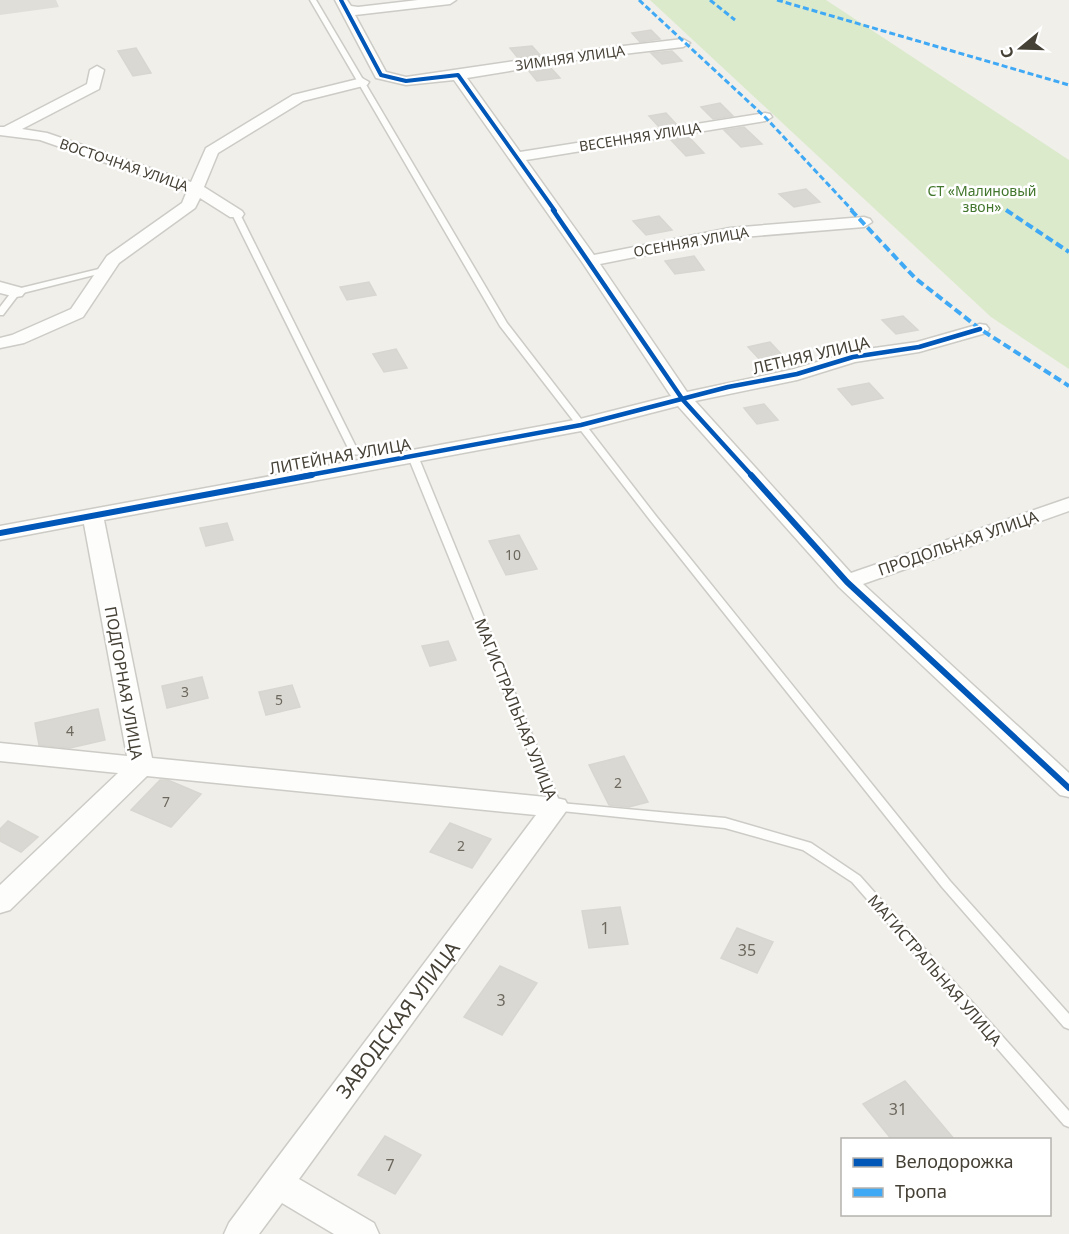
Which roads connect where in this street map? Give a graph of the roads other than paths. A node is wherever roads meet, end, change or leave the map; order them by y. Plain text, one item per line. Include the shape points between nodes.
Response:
1 (314, 0) edge
2 (450, 0) edge
3 (344, 5) edge
4 (683, 43) dead end
5 (98, 70) dead end
6 (458, 75) junction
7 (362, 82) junction
8 (765, 117) dead end
9 (3, 132) edge
10 (515, 157) junction
11 (196, 189) junction
12 (236, 214) joint
13 (864, 222) dead end
14 (590, 261) junction
15 (107, 269) junction
16 (8, 289) edge
17 (0, 313) edge
18 (980, 329) dead end
19 (0, 343) edge
20 (683, 400) junction
21 (581, 425) junction
22 (412, 456) junction
23 (1069, 504) edge
24 (93, 515) junction
25 (0, 533) edge
26 (847, 582) junction
27 (0, 752) edge
28 (141, 766) junction
29 (1066, 781) edge
30 (556, 807) junction
31 (0, 902) edge
32 (1069, 1023) edge
33 (1069, 1121) edge
34 (278, 1183) junction
35 (240, 1234) edge
36 (363, 1234) edge

1 - 7 lane
2 - 3 street via 358,11
3 - 6 street, ЗИМНЯЯ УЛИЦА via 381,75 406,81
4 - 6 street, ЗИМНЯЯ УЛИЦА
5 - 9 street, ВОСТОЧНАЯ УЛИЦА via 94,86
6 - 10 street
7 - 11 street via 298,98 211,151
7 - 21 lane via 503,324
8 - 10 street, ВЕСЕННЯЯ УЛИЦА
9 - 11 street, ВОСТОЧНАЯ УЛИЦА via 42,136
10 - 14 street
11 - 12 street, ВОСТОЧНАЯ УЛИЦА
11 - 15 street via 189,205 113,260
12 - 22 lane via 354,452
13 - 14 street, ОСЕННЯЯ УЛИЦА via 730,233
14 - 20 street
15 - 16 lane
15 - 19 street via 77,314
16 - 17 lane
18 - 20 street, ЛЕТНЯЯ УЛИЦА via 930,345 853,357
20 - 21 street, ЛИТЕЙНАЯ УЛИЦА
20 - 26 street
21 - 22 street, ЛИТЕЙНАЯ УЛИЦА
21 - 32 lane via 946,884
22 - 24 street, ЛИТЕЙНАЯ УЛИЦА
22 - 30 lane, МАГИСТРАЛЬНАЯ УЛИЦА
23 - 26 street, ПРОДОЛЬНАЯ УЛИЦА
24 - 25 street, ЛИТЕЙНАЯ УЛИЦА
24 - 28 street, ПОДГОРНАЯ УЛИЦА
26 - 29 street
27 - 28 street
28 - 30 street
28 - 31 street, ПОДГОРНАЯ УЛИЦА
30 - 33 lane, МАГИСТРАЛЬНАЯ УЛИЦА via 725,823 807,846 856,879
30 - 34 street, ЗАВОДСКАЯ УЛИЦА
34 - 35 street, ЗАВОДСКАЯ УЛИЦА
34 - 36 street

